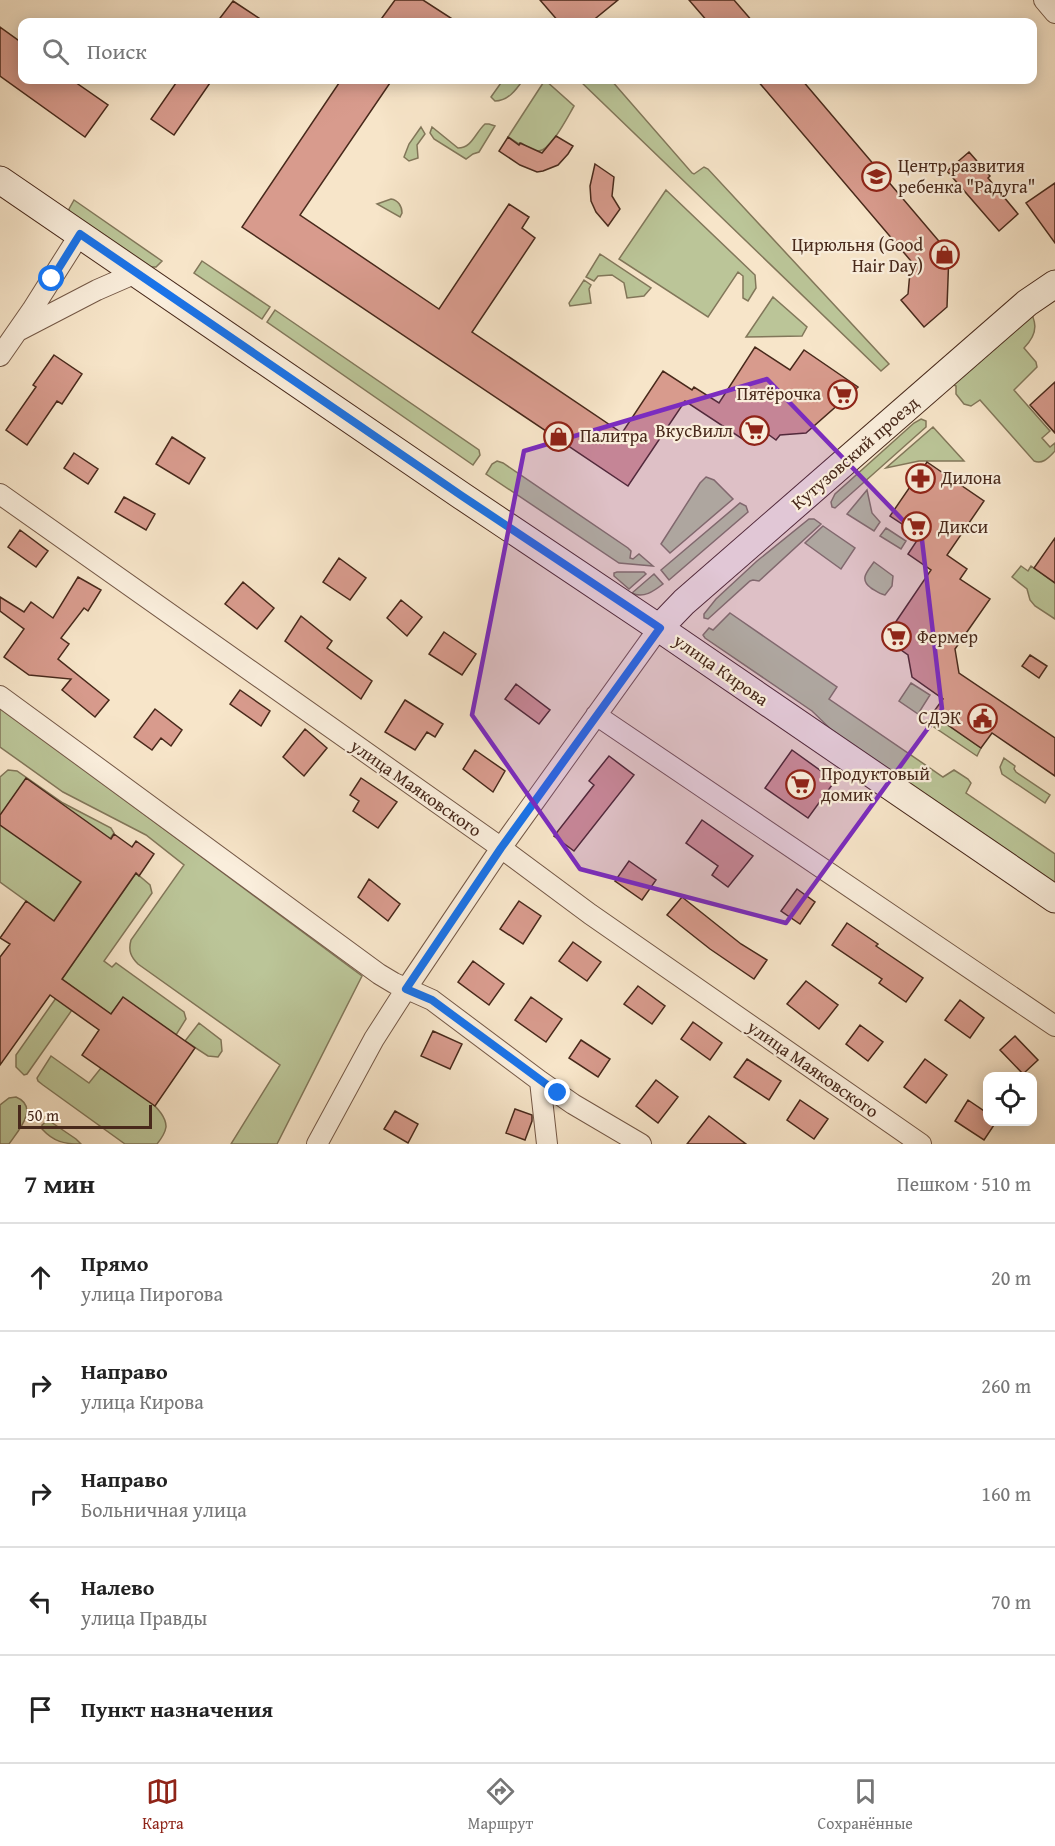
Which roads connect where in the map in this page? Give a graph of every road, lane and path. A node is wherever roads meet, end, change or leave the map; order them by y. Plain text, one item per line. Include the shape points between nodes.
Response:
1 (1044, 0) edge
2 (1055, 13) edge
3 (0, 180) edge
4 (80, 234) junction
5 (136, 273) junction
6 (1055, 284) edge
7 (18, 331) junction
8 (0, 356) edge
9 (0, 494) edge
10 (660, 628) junction
11 (0, 696) edge
12 (596, 715) junction
13 (501, 848) junction
14 (1055, 899) edge
15 (406, 989) junction
16 (1055, 1026) edge
17 (540, 1081) junction
18 (317, 1144) edge
19 (547, 1144) edge
20 (641, 1144) edge
21 (921, 1144) edge

1 - 2 street
3 - 4 street, улица Кирова
4 - 5 street, улица Кирова
4 - 7 street
5 - 7 street
5 - 10 street, улица Кирова
6 - 10 street, Кутузовский проезд via 1027,303 684,602
7 - 8 street
9 - 13 street, улица Маяковского
10 - 12 street
10 - 14 street, улица Кирова
11 - 15 street via 379,974
12 - 13 street
12 - 16 street
13 - 15 street
13 - 21 street, улица Маяковского
15 - 17 street via 432,1000
15 - 18 street
17 - 19 street
17 - 20 street

